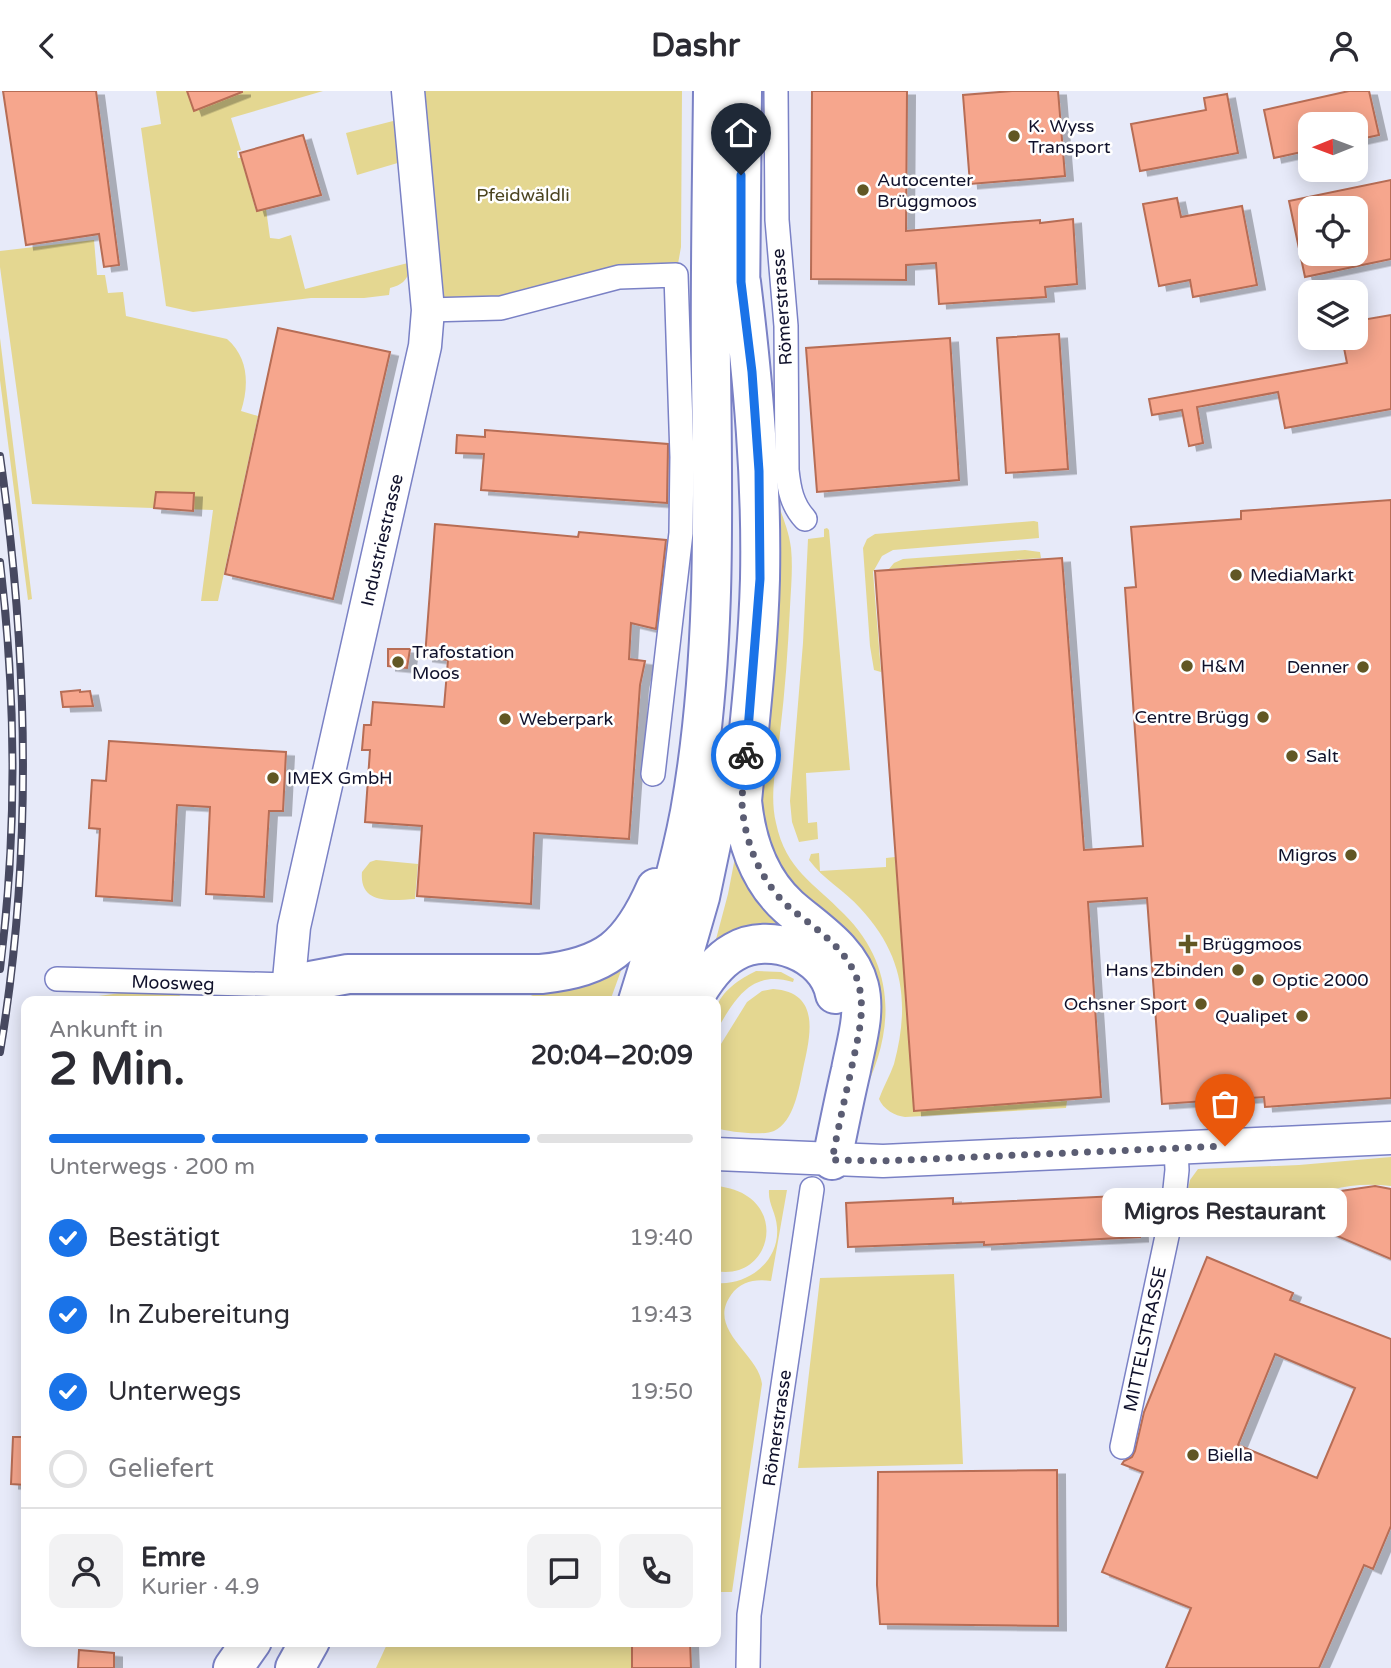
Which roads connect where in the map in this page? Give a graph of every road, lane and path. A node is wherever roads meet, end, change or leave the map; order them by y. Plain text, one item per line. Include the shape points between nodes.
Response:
1 (408, 91) edge
2 (713, 91) edge
3 (742, 91) edge
4 (776, 91) edge
5 (741, 282) junction
6 (428, 310) junction
7 (805, 519) dead end
8 (653, 774) dead end
9 (690, 812) junction
10 (57, 979) dead end
11 (288, 993) edge
12 (502, 996) edge
13 (640, 996) edge
14 (672, 996) edge
15 (696, 996) edge
16 (841, 1063) junction
17 (1391, 1138) edge
18 (1176, 1148) junction
19 (721, 1155) edge
20 (817, 1169) junction
21 (1122, 1447) dead end
22 (248, 1647) edge
23 (269, 1647) edge
24 (307, 1647) edge
25 (233, 1668) edge
26 (257, 1668) edge
27 (295, 1668) edge
28 (748, 1668) edge

1 - 6 main road, Industriestrasse
2 - 9 highway via 713,541 708,668
3 - 5 highway
4 - 7 street, Römerstrasse via 787,470 790,493
5 - 14 highway via 734,705 710,854
5 - 16 highway via 759,471 760,579 744,818 767,882 854,970 861,1013
6 - 8 street via 501,308 619,277 676,275 681,533
6 - 11 main road, Industriestrasse via 425,346 294,927
9 - 11 highway via 635,929 615,949 587,964 541,974 348,974
9 - 13 highway
10 - 11 street, Moosweg
11 - 12 highway
15 - 16 highway via 720,963 744,947 775,944 807,955 834,987
16 - 20 highway
17 - 18 main road
18 - 20 main road via 883,1161
18 - 21 street, MITTELSTRASSE via 1173,1208
19 - 20 main road
20 - 28 street, Römerstrasse via 750,1615
22 - 25 highway
23 - 26 highway
24 - 27 highway

